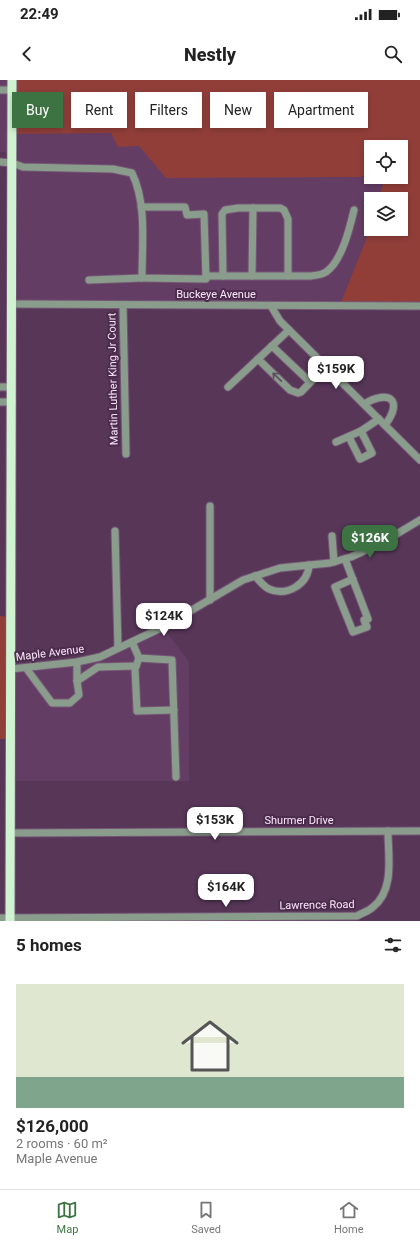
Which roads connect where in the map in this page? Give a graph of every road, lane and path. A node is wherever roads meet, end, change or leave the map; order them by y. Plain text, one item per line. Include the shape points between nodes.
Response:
1 (12, 80) edge
2 (0, 90) edge
3 (12, 90) junction
4 (0, 162) edge
5 (12, 163) junction
6 (141, 207) junction
7 (253, 208) junction
8 (354, 210) dead end
9 (206, 276) junction
10 (223, 276) junction
11 (252, 276) junction
12 (288, 276) junction
13 (142, 278) junction
14 (89, 280) dead end
15 (12, 304) junction
16 (123, 305) junction
17 (270, 306) junction
18 (420, 306) edge
19 (289, 330) junction
20 (272, 346) junction
21 (258, 359) junction
22 (326, 366) junction
23 (310, 382) junction
24 (0, 387) edge
25 (11, 387) junction
26 (228, 387) dead end
27 (0, 402) edge
28 (12, 402) junction
29 (364, 404) junction
30 (379, 419) junction
31 (385, 425) junction
32 (361, 431) junction
33 (349, 437) junction
34 (336, 442) dead end
35 (126, 454) dead end
36 (420, 460) edge
37 (210, 506) dead end
38 (420, 520) edge
39 (115, 531) dead end
40 (332, 536) dead end
41 (345, 559) junction
42 (334, 562) junction
43 (309, 565) junction
44 (255, 576) junction
45 (353, 579) junction
46 (210, 600) junction
47 (132, 642) junction
48 (118, 648) junction
49 (139, 658) junction
50 (77, 662) junction
51 (136, 666) junction
52 (26, 668) junction
53 (11, 669) junction
54 (77, 681) junction
55 (174, 710) junction
56 (176, 777) dead end
57 (388, 831) junction
58 (420, 831) edge
59 (10, 833) junction
60 (0, 918) edge
61 (10, 920) edge

1 - 3 main road
2 - 3 street
3 - 5 main road
4 - 5 street
5 - 6 street via 23,167 113,169 132,172 138,186
5 - 15 main road
6 - 9 street via 185,207 187,215 204,214
6 - 13 street
7 - 10 street via 232,208 222,214
7 - 11 street
7 - 12 street via 280,208 287,214
8 - 12 street via 344,243 329,269 311,276
9 - 10 street
9 - 13 street
10 - 11 street
11 - 12 street
13 - 14 street
15 - 16 street, Buckeye Avenue
15 - 25 main road
16 - 17 street, Buckeye Avenue
16 - 35 street, Martin Luther King Jr Court
17 - 18 street, Buckeye Avenue
17 - 19 street
19 - 20 street
19 - 22 street
20 - 21 street
20 - 23 street
23 -> 21 street via 302,392 290,390
21 - 26 street
22 - 23 street
22 - 29 street
24 - 25 street
25 - 28 main road
27 - 28 street
28 - 53 main road
29 - 30 street
29 - 31 street via 385,396 390,399 394,408 393,414
30 - 31 street
30 - 32 street
31 - 36 street
32 - 33 street
32 - 33 street via 372,453 360,459
33 - 34 street
37 - 46 street
38 - 41 street, Maple Avenue via 385,541
39 - 48 street
40 - 42 street
41 - 42 street, Maple Avenue
41 - 45 street
42 - 43 street, Maple Avenue
43 - 44 street, Maple Avenue via 280,568
43 - 44 street via 308,574 301,584 278,592 263,585
44 - 46 street, Maple Avenue via 243,580
45 - 45 street via 368,619 364,620 367,626 353,632 335,587
46 - 47 street, Maple Avenue
47 - 48 street, Maple Avenue
47 - 49 street
48 - 50 street, Maple Avenue via 100,657
49 - 51 street
49 - 55 street via 172,660
50 - 52 street, Maple Avenue
50 - 54 street
51 - 54 street via 98,667
51 - 55 street via 136,711
52 - 53 street, Maple Avenue
52 - 54 street via 52,703 70,703 80,695
53 - 59 main road
55 - 56 street
57 - 58 street, Shurmer Drive
57 - 59 street, Shurmer Drive
57 - 61 street, Lawrence Road via 388,883 374,907 357,916
59 - 61 main road
60 - 61 street, Lawrence Road

